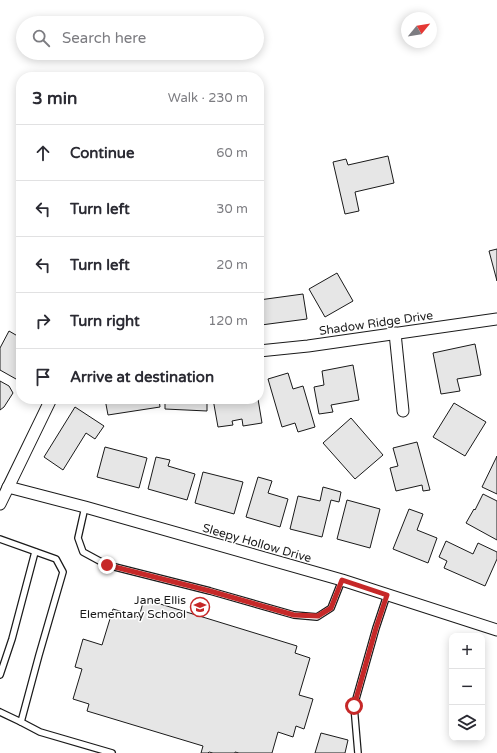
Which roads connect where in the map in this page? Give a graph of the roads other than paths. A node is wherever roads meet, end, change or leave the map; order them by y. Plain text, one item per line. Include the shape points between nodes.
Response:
1 (497, 319) edge
2 (395, 333) junction
3 (264, 351) edge
4 (48, 404) edge
5 (403, 411) dead end
6 (8, 487) junction
7 (0, 504) edge
8 (85, 507) junction
9 (0, 539) edge
10 (35, 552) junction
11 (342, 580) junction
12 (387, 595) junction
13 (497, 630) edge
14 (0, 675) edge
15 (0, 712) edge
16 (21, 722) junction
17 (112, 753) edge
18 (358, 753) edge

1 - 2 street, Shadow Ridge Drive
2 - 3 street, Shadow Ridge Drive
2 - 5 street
4 - 6 street
6 - 7 street
6 - 8 street, Sleepy Hollow Drive
8 - 11 street, Sleepy Hollow Drive
8 - 11 lane via 78,538 84,552 107,565 294,615 318,616 331,608
9 - 10 lane
10 - 14 lane
10 - 16 lane via 56,559 63,572
11 - 12 street, Sleepy Hollow Drive
12 - 13 street, Sleepy Hollow Drive
12 - 18 lane via 354,706
15 - 16 lane
16 - 17 lane via 40,732

